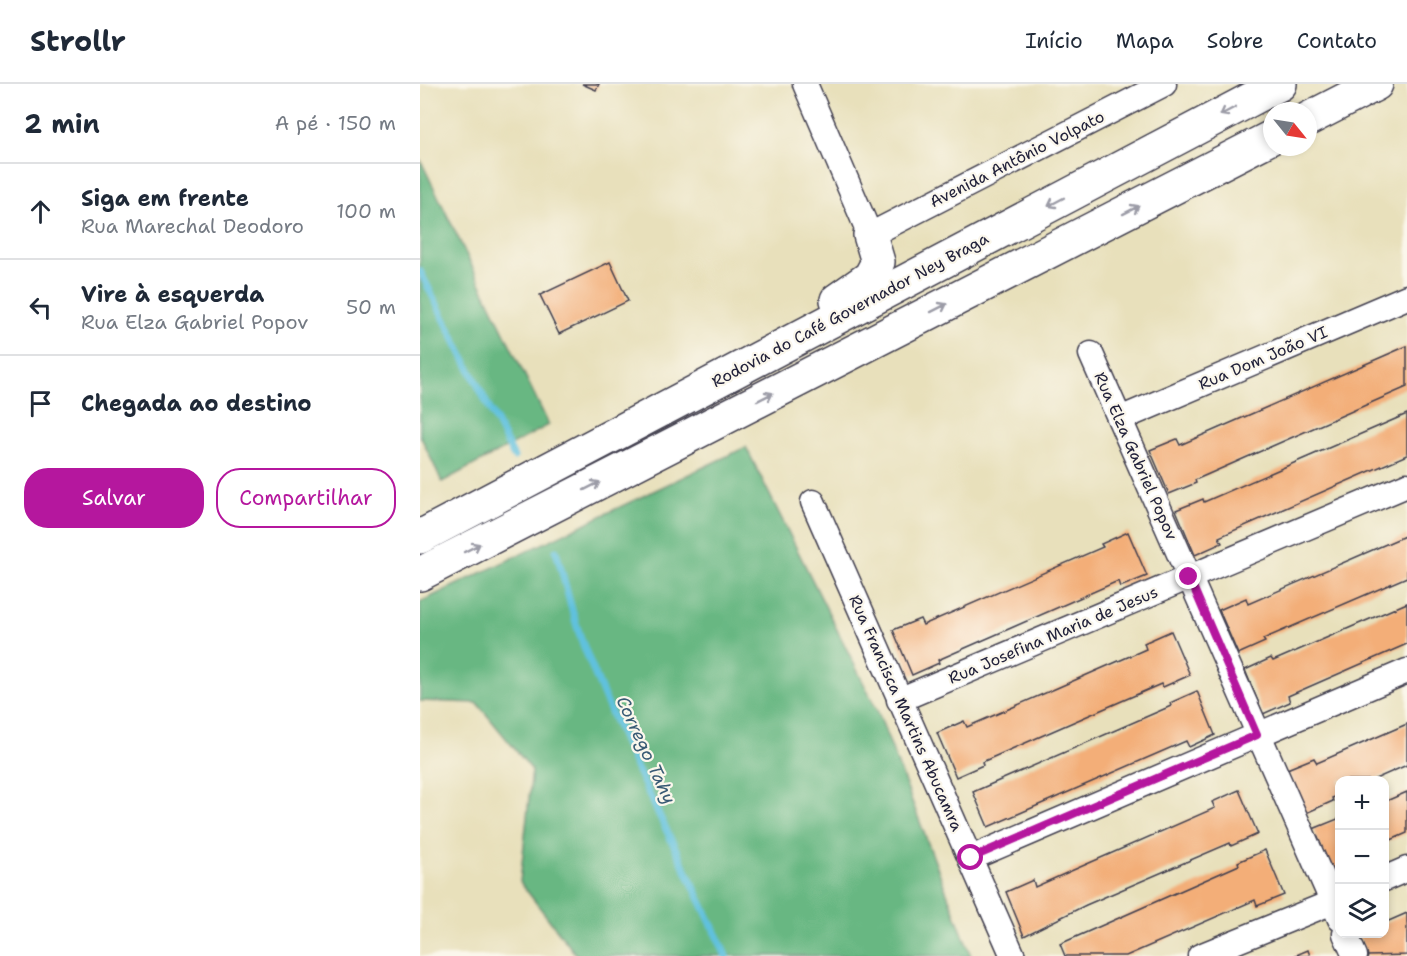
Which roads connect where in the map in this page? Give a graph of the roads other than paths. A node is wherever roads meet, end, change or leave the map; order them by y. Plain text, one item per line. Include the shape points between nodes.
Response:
1 (805, 84) edge
2 (1164, 84) edge
3 (1280, 84) edge
4 (1376, 84) edge
5 (1317, 114) edge
6 (1263, 142) edge
7 (870, 235) junction
8 (1407, 297) edge
9 (1091, 354) dead end
10 (1120, 420) junction
11 (1407, 485) edge
12 (813, 502) dead end
13 (420, 519) edge
14 (420, 537) edge
15 (420, 574) edge
16 (1189, 577) junction
17 (1407, 671) edge
18 (899, 700) junction
19 (1257, 735) junction
20 (971, 858) junction
21 (1407, 869) edge
22 (1389, 877) edge
23 (1335, 903) edge
24 (1335, 908) edge
25 (1348, 938) edge
26 (1013, 956) edge
27 (1200, 956) edge
28 (1355, 956) edge

1 - 7 street
2 - 7 street, Avenida Antônio Volpato
3 -> 14 highway, Rodovia do Café Governador Ney Braga
4 - 5 highway
15 -> 6 highway
7 - 13 highway via 878,262 870,277 848,294
8 - 10 street, Rua Dom João VI
9 - 10 street, Rua Elza Gabriel Popov
10 - 16 street, Rua Elza Gabriel Popov
11 - 16 street, Rua Josefina Maria de Jesus
12 - 18 street, Rua Francisca Martins Abucamra
16 - 18 street, Rua Josefina Maria de Jesus
16 - 19 street, Rua Elza Gabriel Popov
17 - 19 street
18 - 20 street, Rua Francisca Martins Abucamra
19 - 20 street
19 - 23 street, Rua Elza Gabriel Popov
20 - 26 street, Rua Francisca Martins Abucamra
21 - 22 street
24 - 27 street
25 - 28 street

